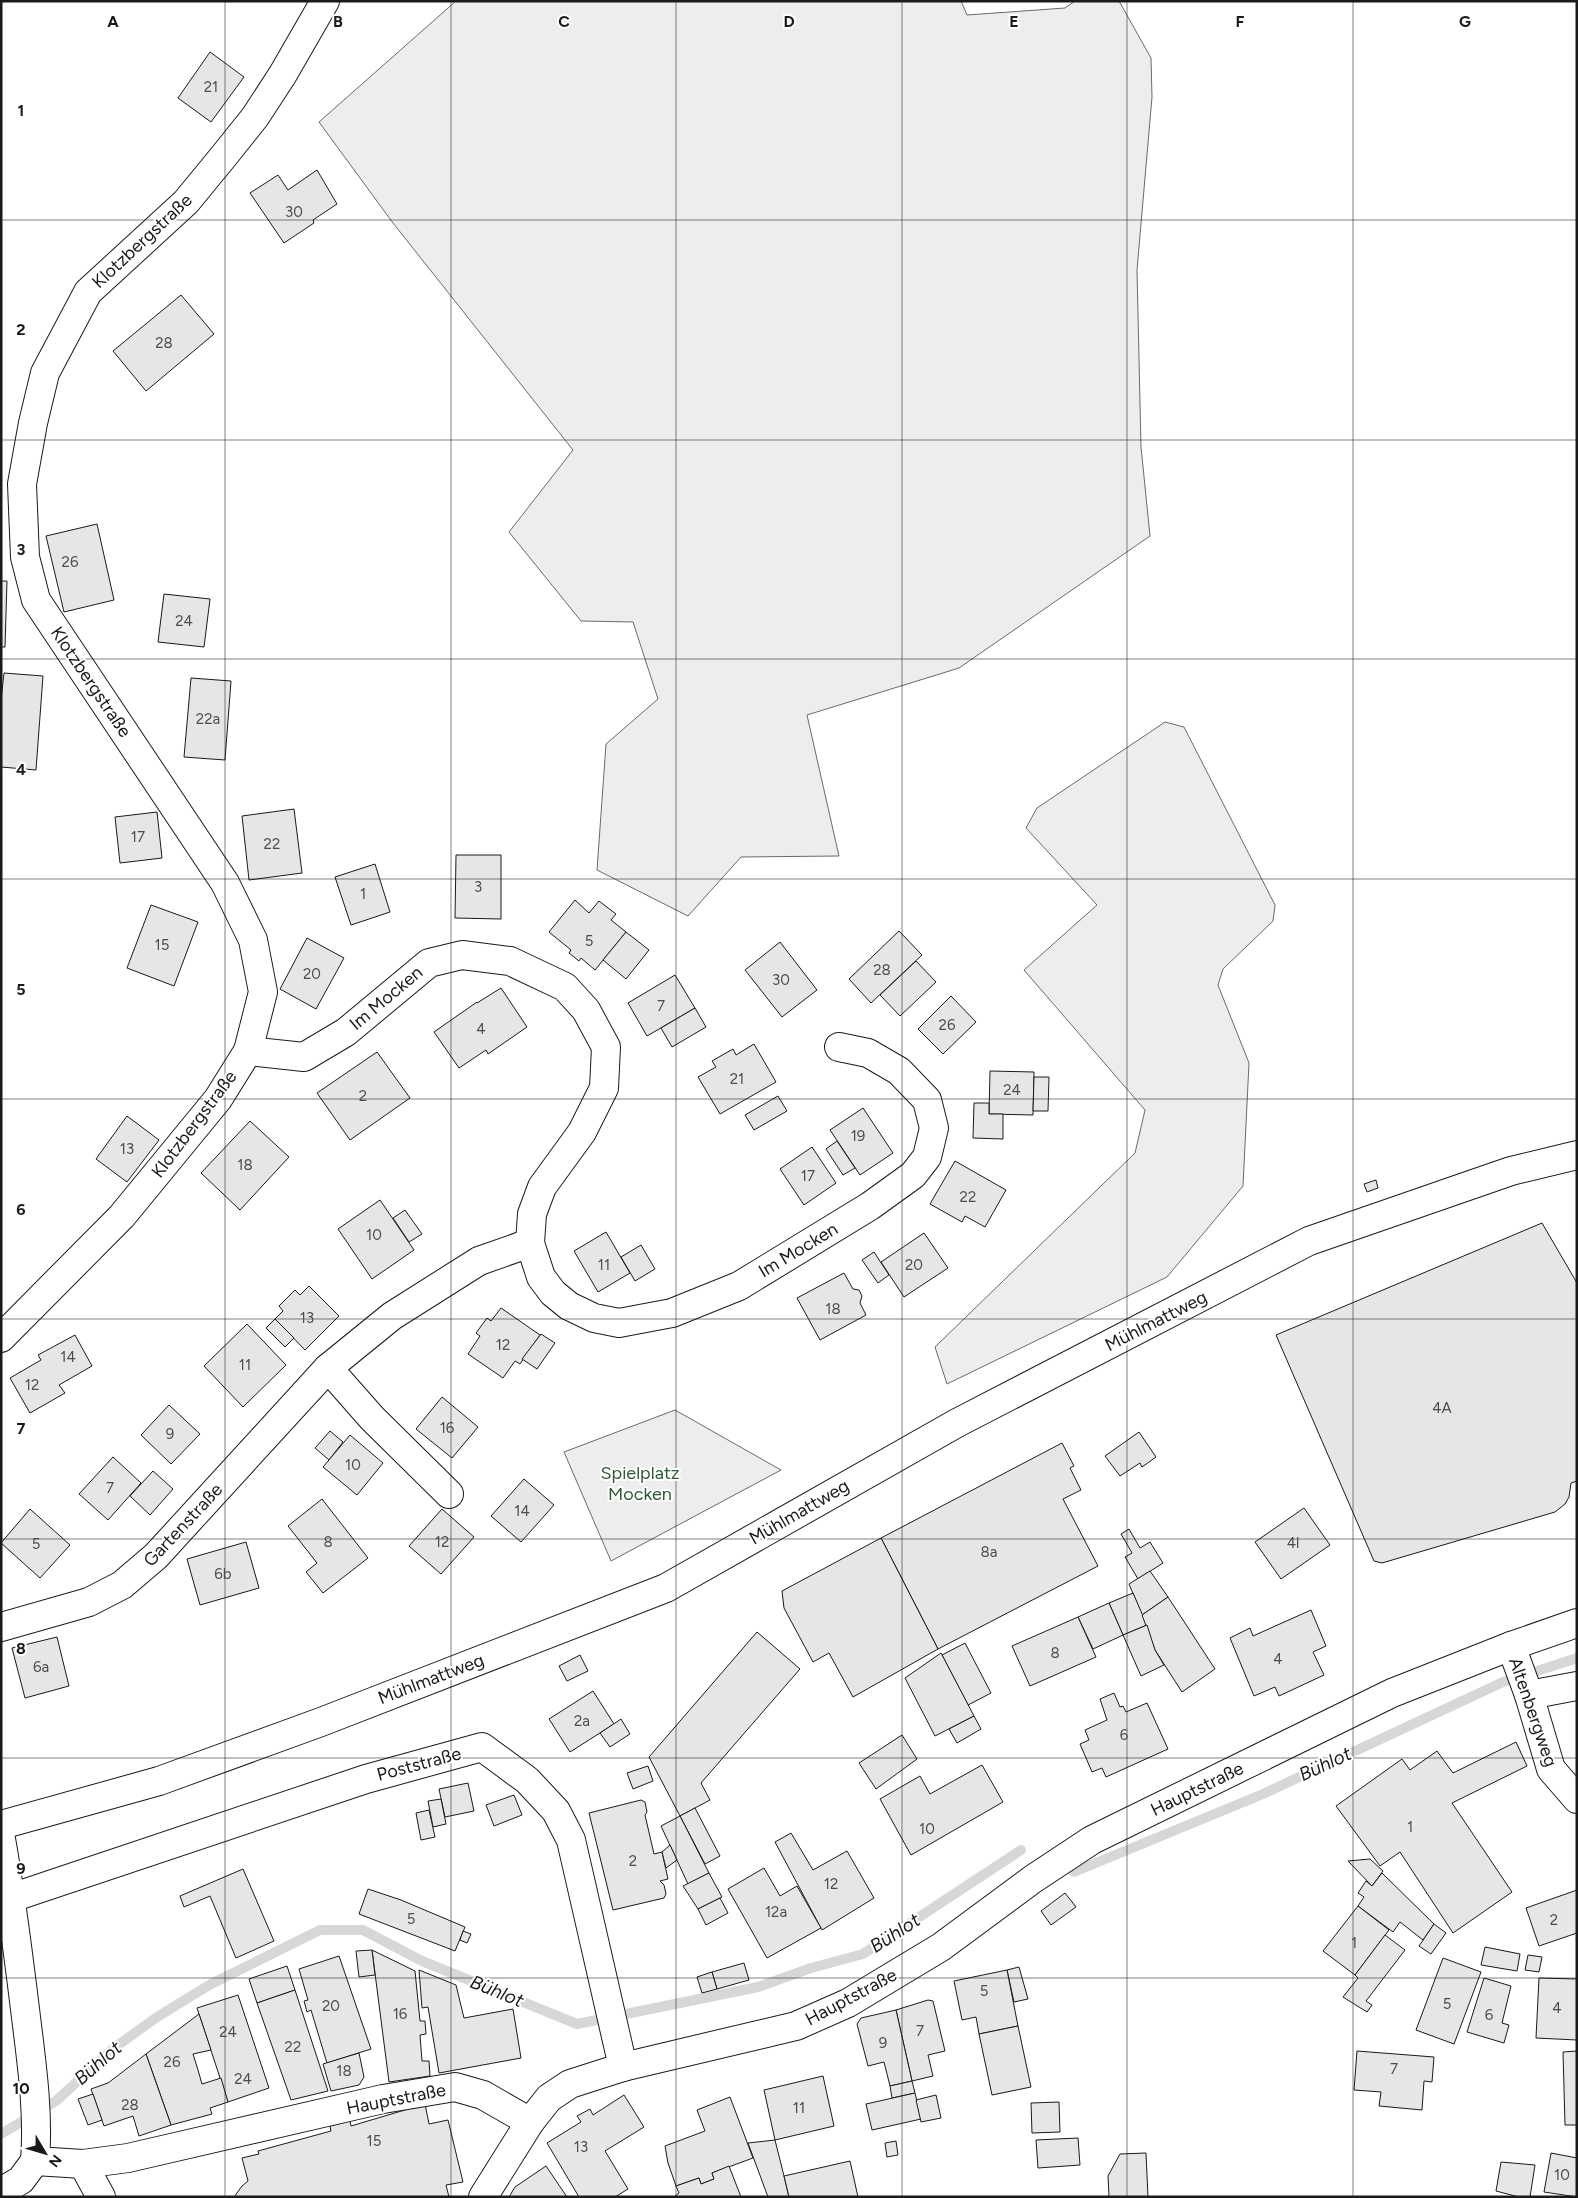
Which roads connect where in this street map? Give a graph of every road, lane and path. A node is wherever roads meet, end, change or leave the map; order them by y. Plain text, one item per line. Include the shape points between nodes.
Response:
1 (325, 1) edge
2 (839, 1047) dead end
3 (248, 1051) junction
4 (1577, 1155) edge
5 (530, 1243) junction
6 (1, 1338) edge
7 (328, 1368) junction
8 (448, 1494) dead end
9 (1577, 1623) edge
10 (1, 1627) edge
11 (1514, 1654) junction
12 (1577, 1686) edge
13 (1529, 1695) junction
14 (1577, 1799) edge
15 (1, 1825) edge
16 (1, 1838) edge
17 (11, 1898) junction
18 (621, 2055) junction
19 (530, 2122) junction
20 (36, 2148) junction
21 (83, 2164) junction
22 (1, 2192) edge
23 (101, 2197) edge
24 (483, 2197) edge

1 - 3 street, Klotzbergstraße via 255,118 186,202 88,292 45,373 22,484 25,556 36,600 225,883 253,940 262,992
2 - 5 street, Im Mocken via 868,1053 899,1071 928,1100 934,1128 926,1157 913,1175 870,1206 739,1286 672,1312 620,1323 594,1318 553,1294 541,1278
3 - 5 street, Im Mocken via 304,1056 346,1032 429,963 462,955 510,961 565,987 586,1010 606,1047 604,1088 582,1132 542,1187 532,1214
3 - 6 street, Klotzbergstraße via 218,1099 122,1216
4 - 15 street, Mühlmattweg via 1511,1171 1309,1241 957,1423 666,1588 159,1781
5 - 7 street, Gartenstraße via 479,1261 392,1316
7 - 8 street via 372,1418
7 - 10 street, Gartenstraße via 156,1556 122,1585 89,1602
9 - 11 street, Hauptstraße
11 - 13 street, Altenbergweg
11 - 18 street, Hauptstraße via 1392,1693 1092,1840 1032,1879 941,1947 848,2003 796,2026
12 - 13 street
13 - 14 street, Altenbergweg via 1551,1770
16 - 17 street
17 - 18 street, Poststraße via 366,1779 482,1747 527,1780 556,1812 571,1840
17 - 20 street via 32,2067
18 - 19 street, Hauptstraße via 549,2098
19 - 21 street, Hauptstraße via 483,2095 454,2087 383,2099 128,2158
19 - 24 street
20 - 21 street, Hauptstraße
20 - 22 street via 21,2180
21 - 23 street

